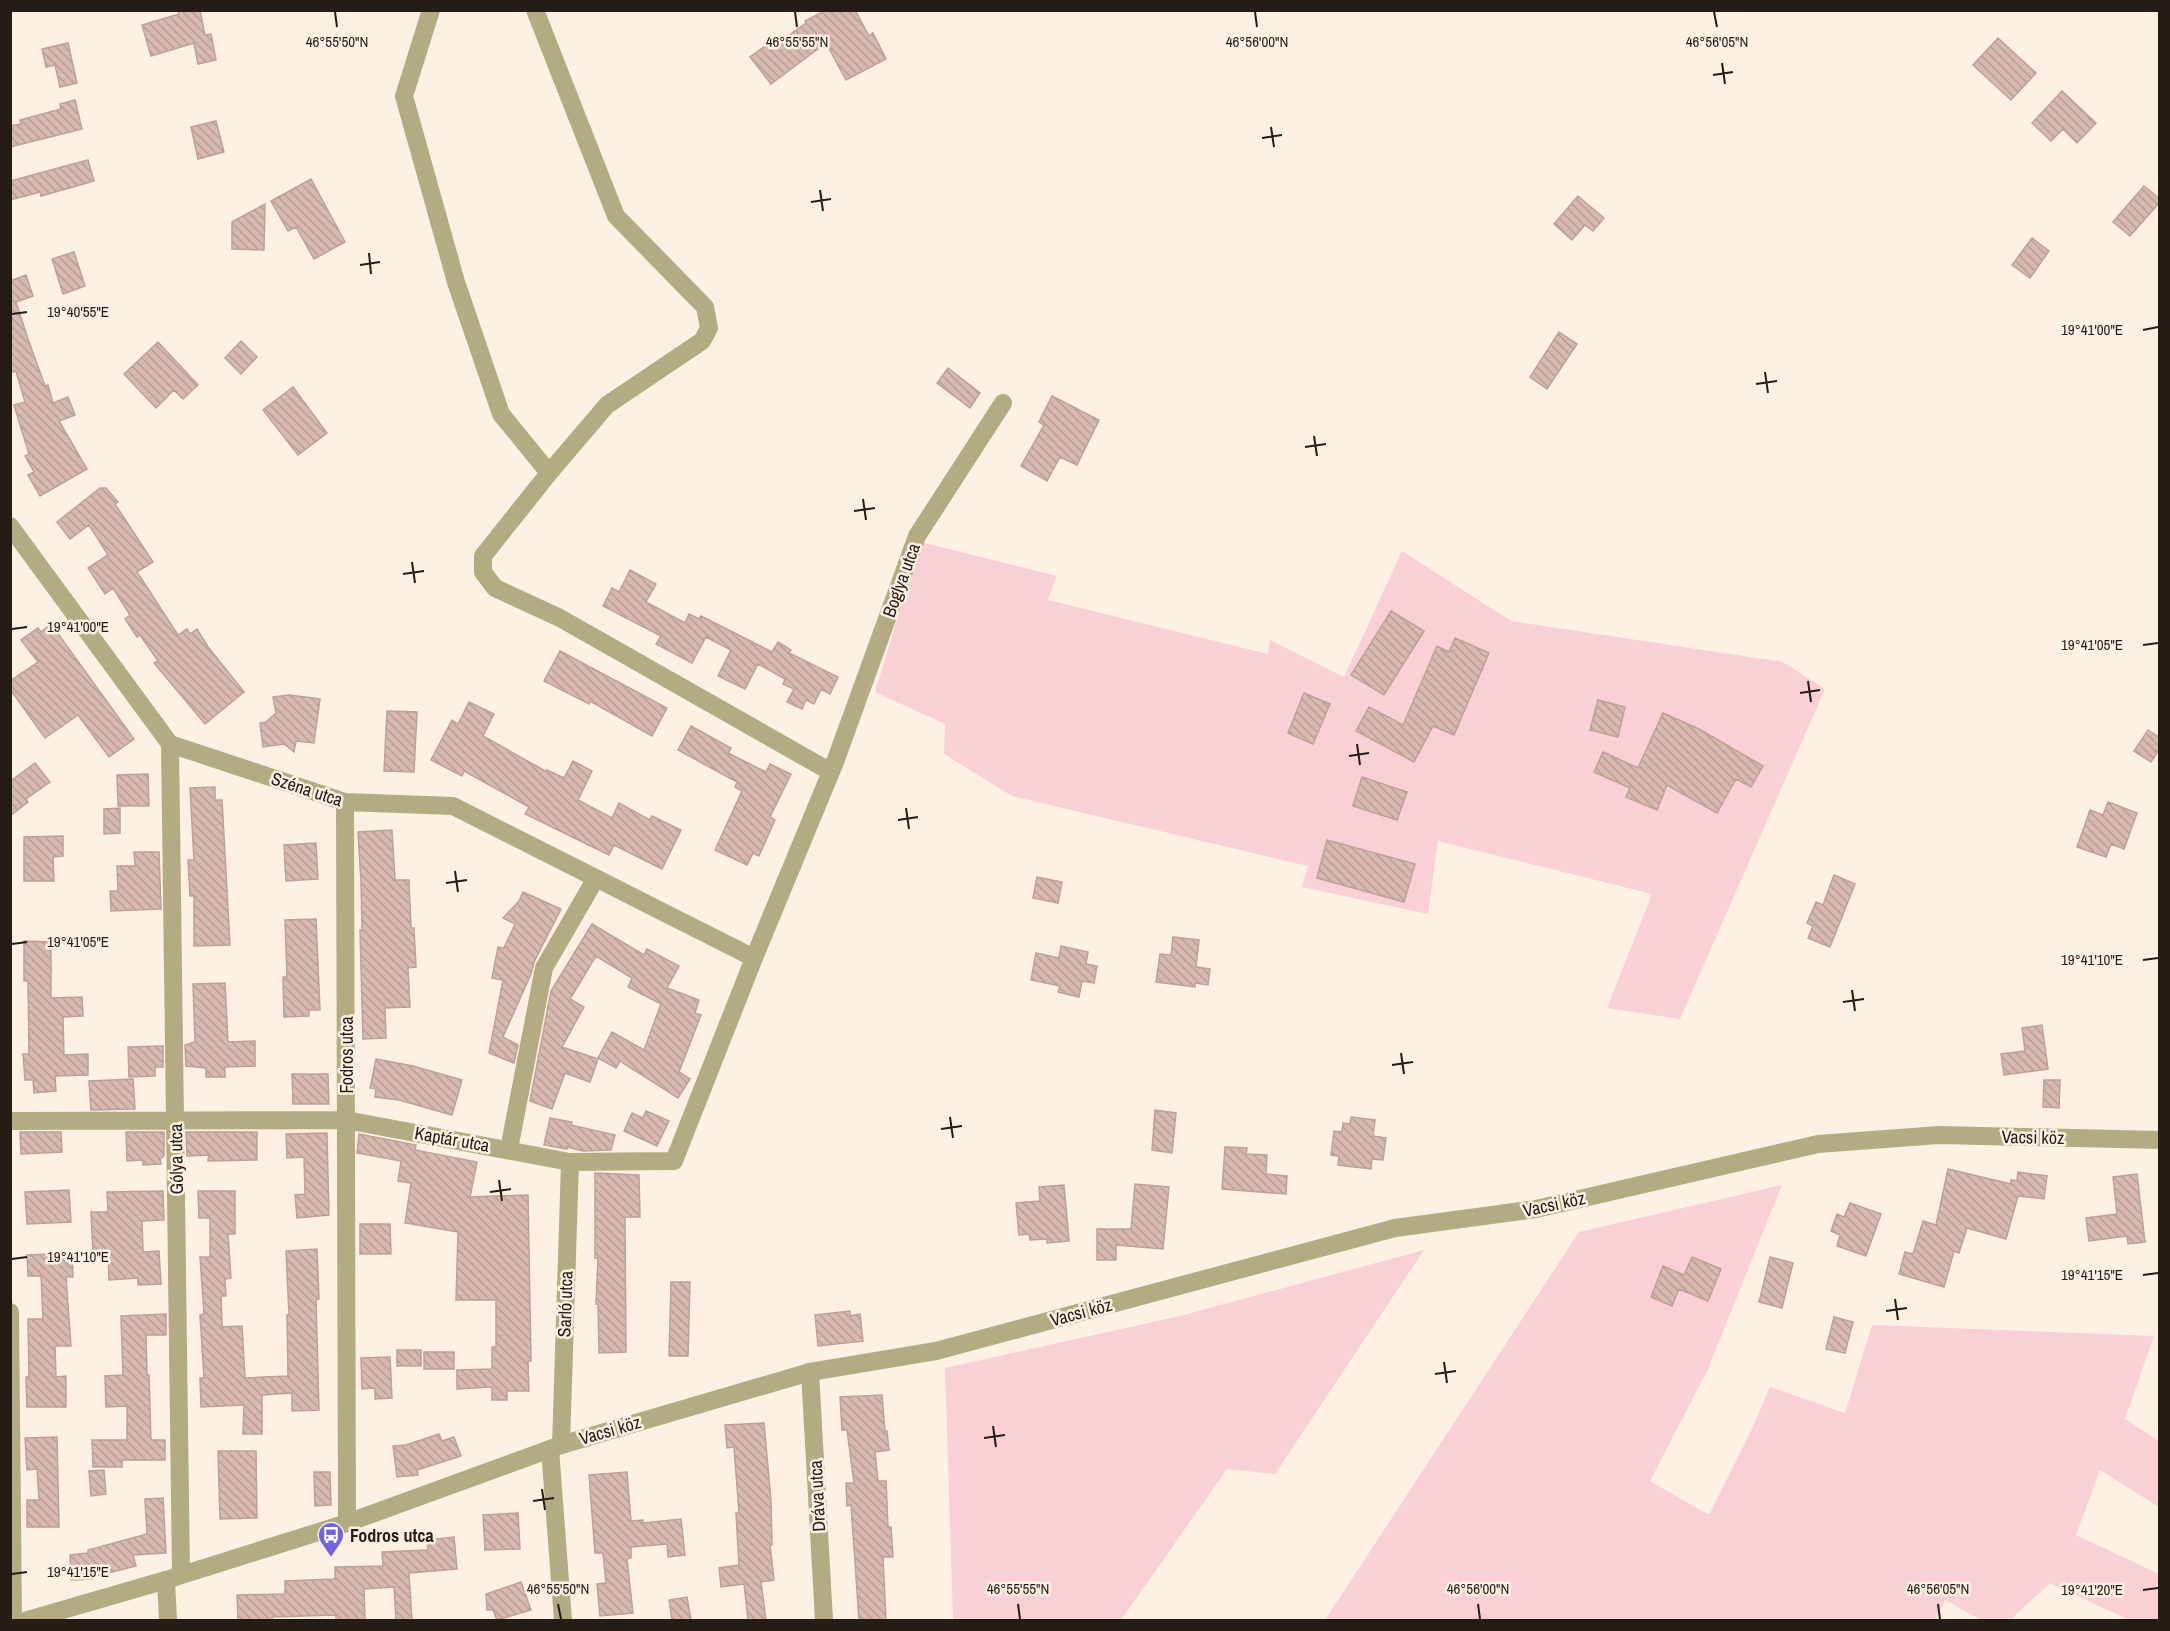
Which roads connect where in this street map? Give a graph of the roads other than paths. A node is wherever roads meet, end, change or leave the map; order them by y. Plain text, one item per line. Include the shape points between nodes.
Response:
1 (431, 10) edge
2 (535, 10) edge
3 (1003, 403) dead end
4 (549, 473) junction
5 (10, 526) edge
6 (170, 744) junction
7 (831, 772) junction
8 (345, 802) junction
9 (596, 878) junction
10 (753, 958) junction
11 (10, 1120) edge
12 (176, 1120) junction
13 (346, 1120) junction
14 (2160, 1140) edge
15 (508, 1149) junction
16 (570, 1162) junction
17 (10, 1312) edge
18 (810, 1372) junction
19 (555, 1447) junction
20 (347, 1523) junction
21 (174, 1577) junction
22 (13, 1620) edge
23 (28, 1620) edge
24 (168, 1620) edge
25 (563, 1620) edge
26 (824, 1620) edge

1 - 4 street via 404,96 456,282 501,414
2 - 4 street via 615,216 705,307 709,328 702,341 607,405
3 - 7 street, Boglya utca via 917,536
4 - 7 street via 483,556 483,572 495,588 560,618
5 - 6 street
6 - 8 street, Széna utca
6 - 12 street, Gólya utca
7 - 10 street, Boglya utca
8 - 9 street, Széna utca via 453,806
8 - 13 street, Fodros utca
9 - 10 street, Széna utca
9 - 15 street via 544,968
10 - 16 street, Kaptár utca via 674,1161
11 - 12 street, Kaptár utca
12 - 13 street, Kaptár utca
12 - 21 street, Gólya utca
13 - 15 street, Kaptár utca
13 - 20 street, Fodros utca
14 - 18 street, Vacsi köz via 1939,1135 1818,1144 1536,1209 1395,1228 936,1351
15 - 16 street, Kaptár utca
16 - 19 street, Sarló utca
17 - 22 street
18 - 19 street, Vacsi köz
18 - 26 street, Dráva utca
19 - 20 street, Vacsi köz
19 - 25 street, Sarló utca
20 - 21 street, Vacsi köz
21 - 23 street, Vacsi köz
21 - 24 street, Gólya utca

